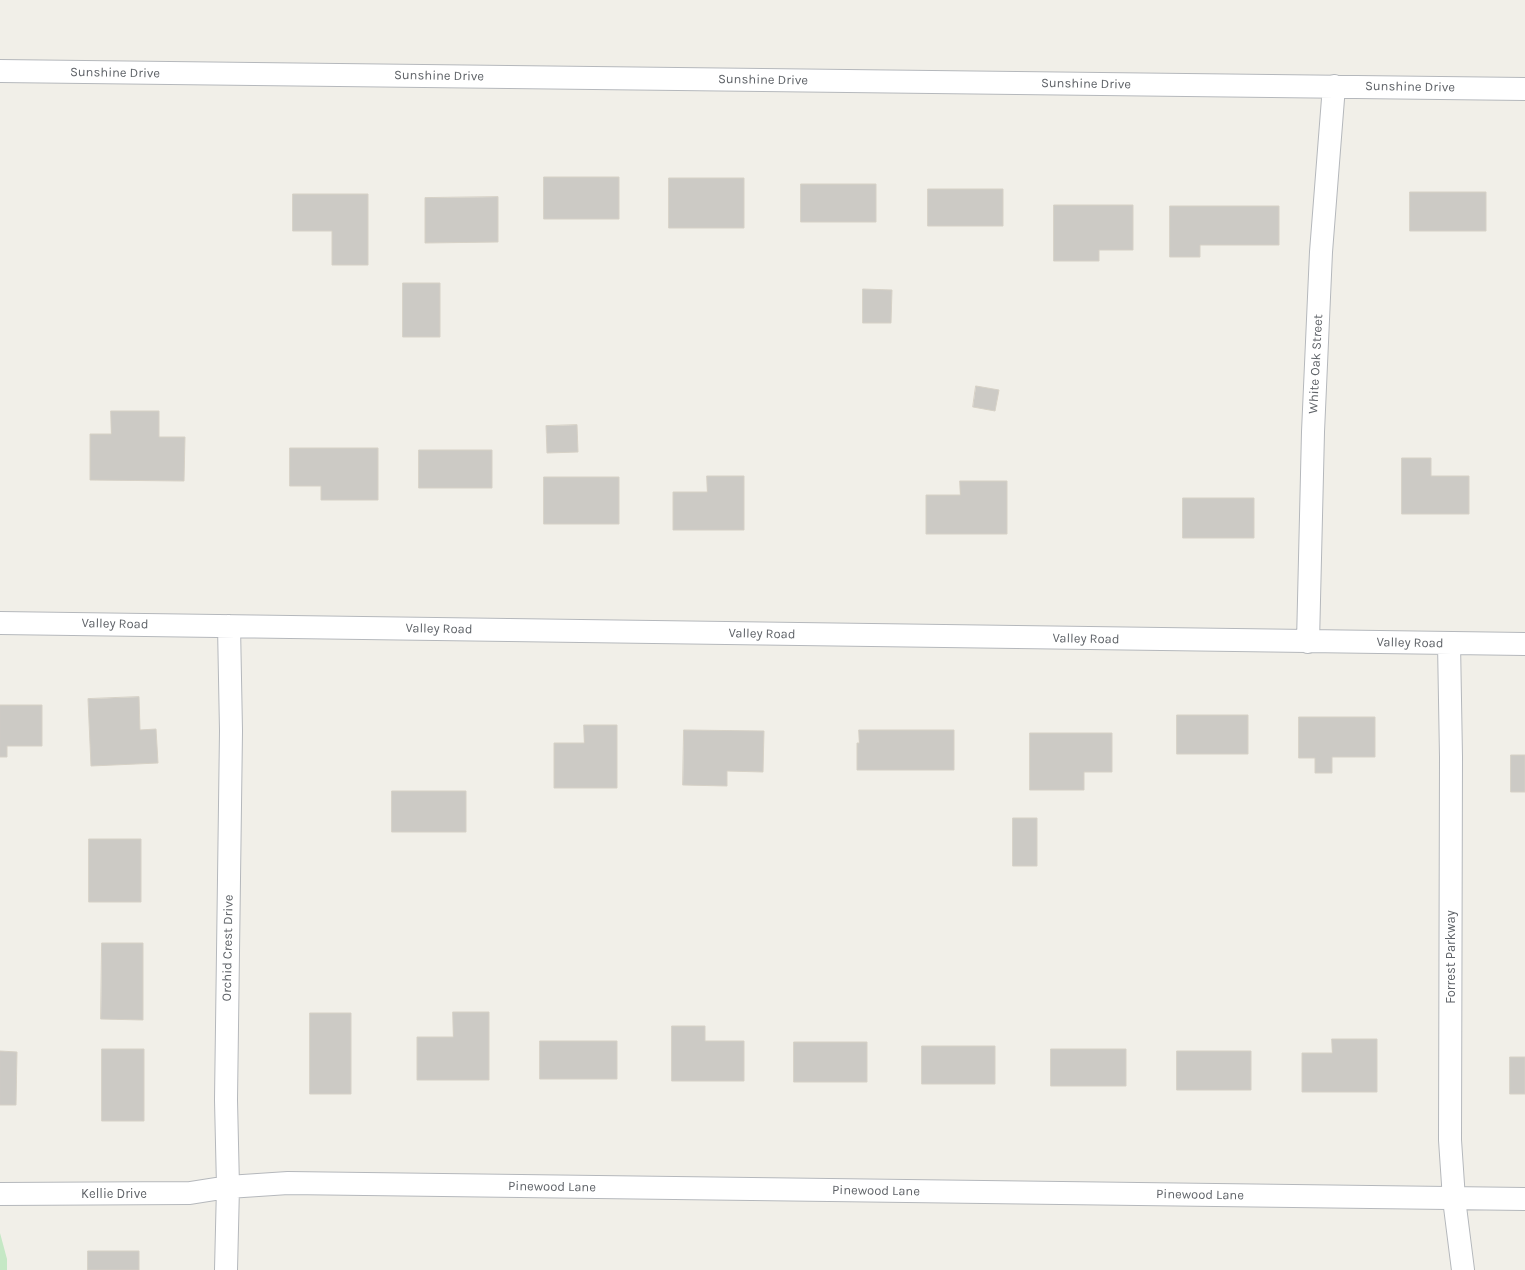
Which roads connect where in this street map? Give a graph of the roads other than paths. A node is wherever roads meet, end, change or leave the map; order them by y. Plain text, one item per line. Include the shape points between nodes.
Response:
1 (0, 71) edge
2 (1334, 86) junction
3 (1525, 89) edge
4 (0, 623) edge
5 (229, 626) junction
6 (1308, 642) junction
7 (1449, 643) junction
8 (1525, 644) edge
9 (228, 1187) junction
10 (0, 1194) edge
11 (1454, 1199) junction
12 (1525, 1199) edge
13 (226, 1270) edge
14 (1463, 1270) edge

1 - 2 street, Sunshine Drive
2 - 3 street, Sunshine Drive
2 - 6 street, White Oak Street via 1321,260 1313,432
4 - 5 street, Valley Road
5 - 6 street, Valley Road
5 - 9 street, Orchid Crest Drive via 231,730 226,1100
6 - 7 street, Valley Road
7 - 8 street, Valley Road
7 - 11 street, Forrest Parkway via 1450,1140
9 - 10 street, Kellie Drive via 190,1194
9 - 11 street, Pinewood Lane via 288,1183
9 - 13 street, Orchid Crest Drive
11 - 12 street, Pinewood Lane
11 - 14 street, Forrest Parkway

